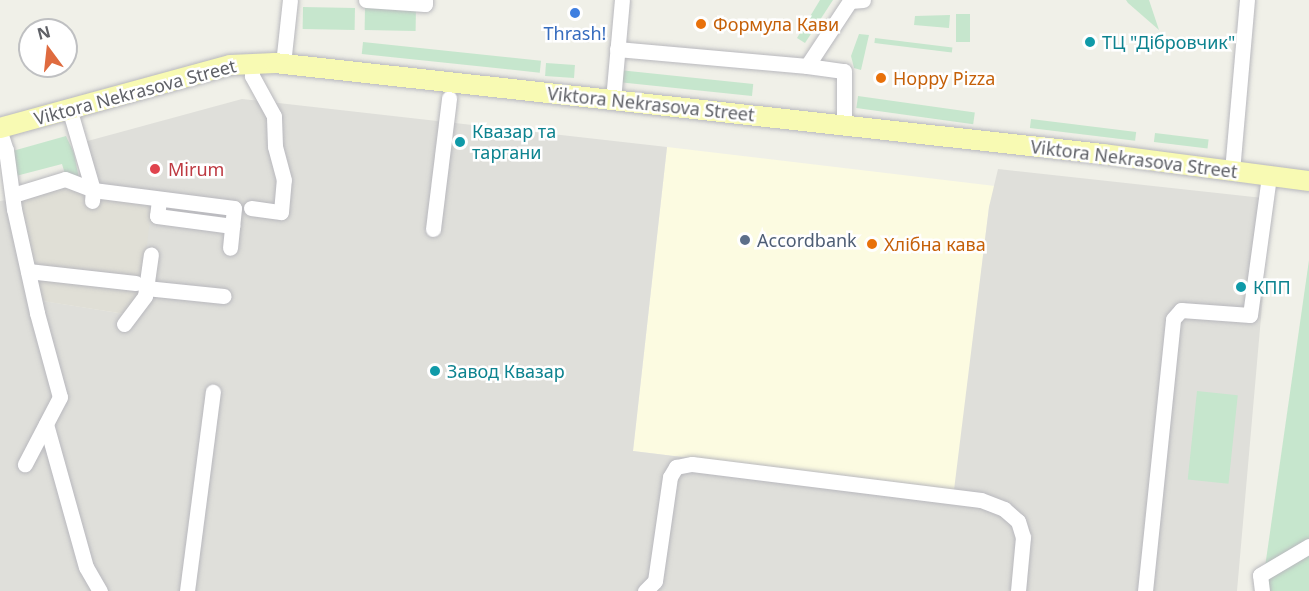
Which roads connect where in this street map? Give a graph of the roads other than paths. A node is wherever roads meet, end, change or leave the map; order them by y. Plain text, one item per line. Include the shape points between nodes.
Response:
1 (366, 0) edge
2 (425, 0) edge
3 (622, 0) edge
4 (863, 0) edge
5 (1247, 0) edge
6 (286, 2) edge
7 (617, 49) junction
8 (252, 62) junction
9 (284, 64) junction
10 (807, 66) junction
11 (449, 98) dead end
12 (613, 100) junction
13 (69, 108) junction
14 (844, 125) junction
15 (0, 128) edge
16 (0, 132) edge
17 (1232, 171) junction
18 (1269, 176) junction
19 (1309, 181) edge
20 (13, 195) junction
21 (92, 195) junction
22 (251, 208) dead end
23 (433, 229) dead end
24 (230, 249) dead end
25 (150, 254) dead end
26 (28, 271) junction
27 (140, 285) junction
28 (224, 296) dead end
29 (124, 324) dead end
30 (213, 392) dead end
31 (46, 424) junction
32 (25, 464) dead end
33 (1309, 546) edge
34 (100, 591) edge
35 (187, 591) edge
36 (645, 591) edge
37 (1018, 591) edge
38 (1145, 591) edge
39 (1262, 591) edge

1 - 2 lane via 425,4
3 - 7 lane
4 - 10 lane via 850,1
5 - 17 lane
6 - 9 lane
7 - 10 lane
7 - 12 lane
8 - 9 main road, Viktora Nekrasova Street
8 - 13 main road, Viktora Nekrasova Street
8 - 22 lane via 252,76 274,116 275,146 284,180 281,212
9 - 12 main road, Viktora Nekrasova Street
10 - 14 lane via 844,71
11 - 23 lane
12 - 14 main road, Viktora Nekrasova Street
13 - 15 main road, Viktora Nekrasova Street
13 - 21 lane
14 - 17 main road, Viktora Nekrasova Street
16 - 20 lane
17 - 18 main road, Viktora Nekrasova Street
18 - 19 main road, Viktora Nekrasova Street
18 - 38 lane via 1250,315 1181,310 1173,319
20 - 21 lane via 65,180
20 - 26 lane
21 - 24 lane via 234,208
25 - 27 lane
26 - 27 lane
26 - 31 lane via 60,398
27 - 28 lane
27 - 29 lane via 145,296
30 - 35 lane
31 - 32 lane
31 - 34 lane via 86,567
33 - 39 lane via 1260,575
36 - 37 lane via 655,580 669,477 675,467 692,464 981,500 1004,509 1018,520 1023,537

